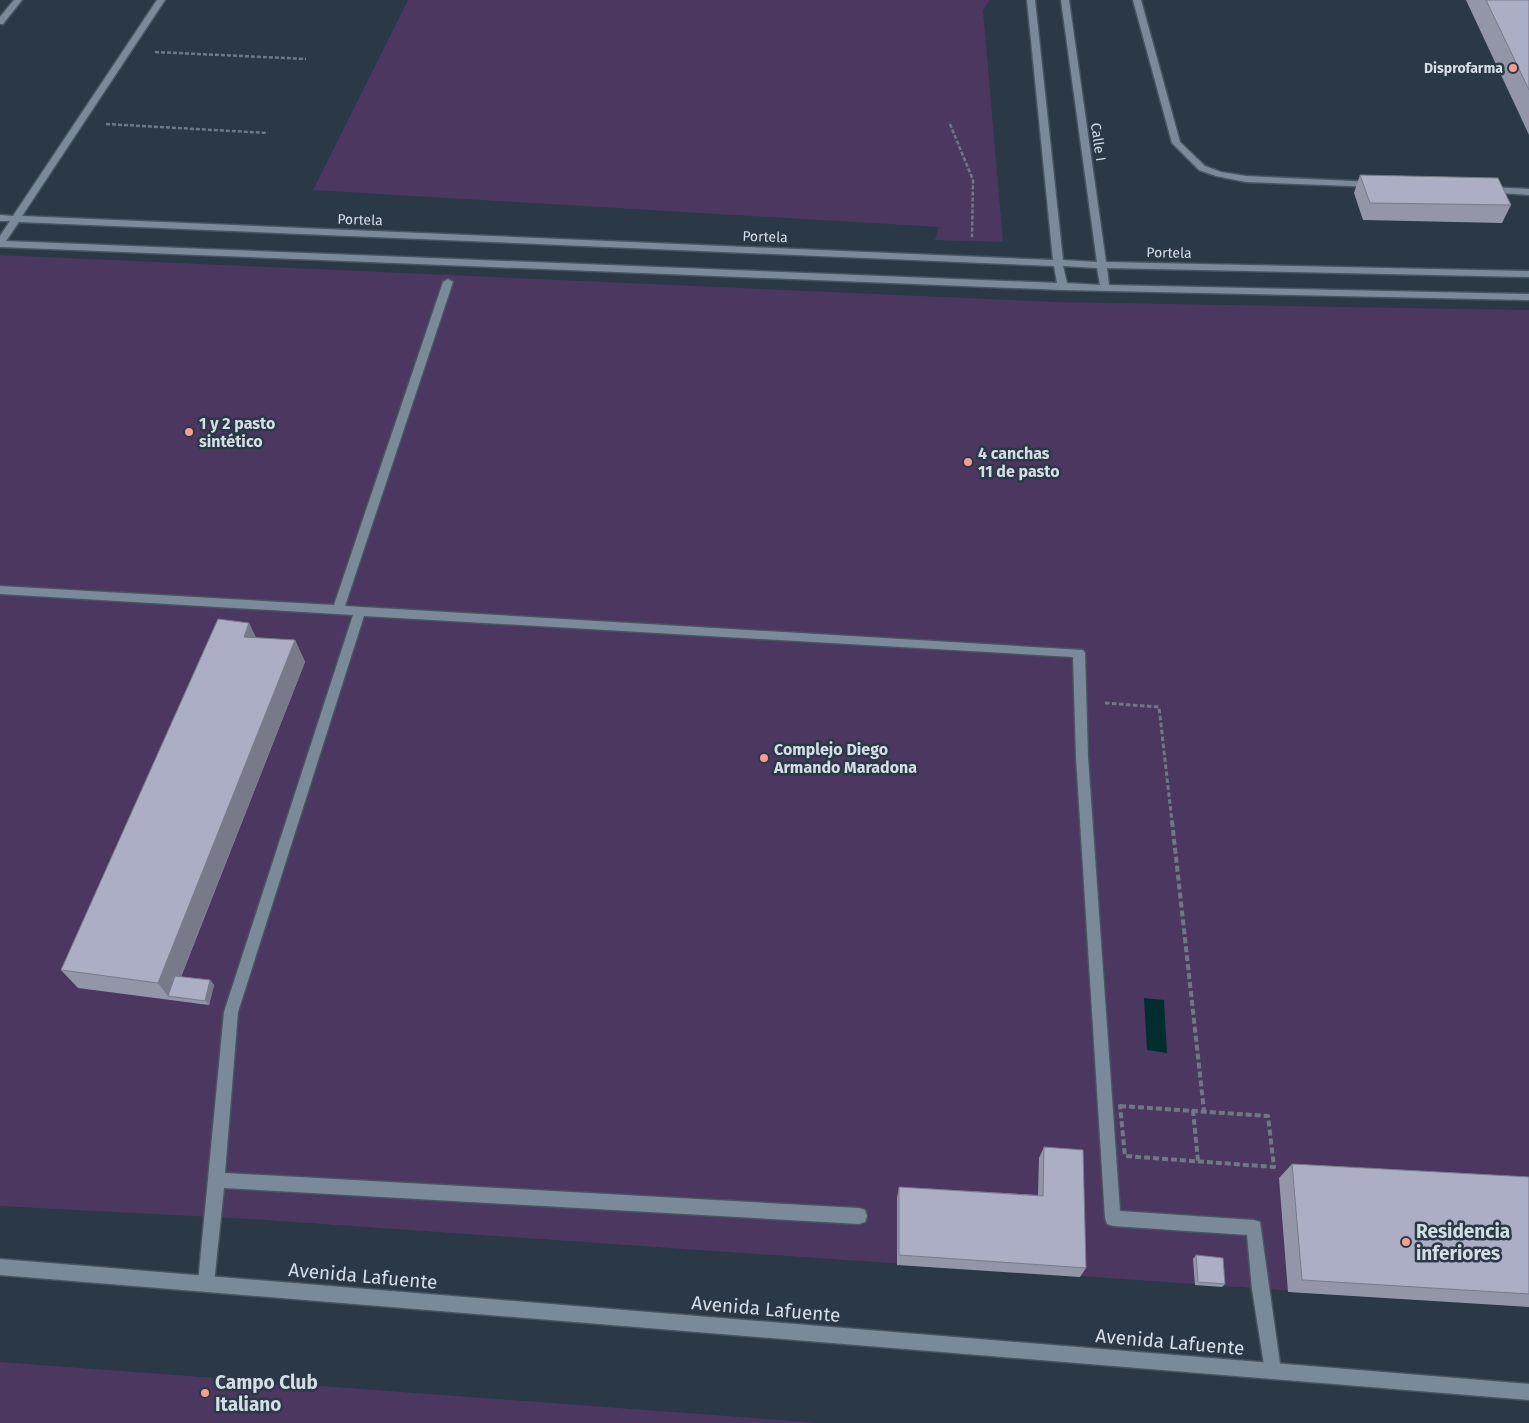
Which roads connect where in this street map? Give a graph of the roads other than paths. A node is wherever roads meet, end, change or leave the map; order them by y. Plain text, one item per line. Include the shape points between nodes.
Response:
1 (18, 0) edge
2 (161, 0) edge
3 (1031, 0) edge
4 (1065, 0) edge
5 (1138, 0) edge
6 (0, 22) edge
7 (1383, 185) edge
8 (1480, 190) edge
9 (1529, 192) edge
10 (0, 218) edge
11 (15, 219) junction
12 (0, 244) edge
13 (1058, 263) junction
14 (1102, 265) junction
15 (1529, 274) edge
16 (448, 282) dead end
17 (1063, 287) junction
18 (1105, 288) junction
19 (1529, 297) edge
20 (0, 590) edge
21 (338, 610) junction
22 (360, 611) junction
23 (217, 1180) junction
24 (859, 1216) dead end
25 (0, 1267) edge
26 (206, 1283) junction
27 (1273, 1371) junction
28 (1529, 1392) edge

1 - 6 street
2 - 11 street
3 - 13 street
4 - 14 street, Calle I
5 - 7 street via 1176,143 1202,168 1246,179
8 - 9 street
10 - 11 street, Portela
11 - 12 street
11 - 13 street, Portela
12 - 17 street
13 - 14 street, Portela
13 - 17 street
14 - 15 street, Portela
14 - 18 street, Calle I
16 - 21 street
17 - 18 street
18 - 19 street
20 - 21 street
21 - 22 street
22 - 23 street via 231,1012
22 - 27 street via 1079,653 1113,1218 1254,1228
23 - 24 street
23 - 26 street
25 - 26 street, Avenida Lafuente
26 - 27 street, Avenida Lafuente
27 - 28 street, Avenida Lafuente

